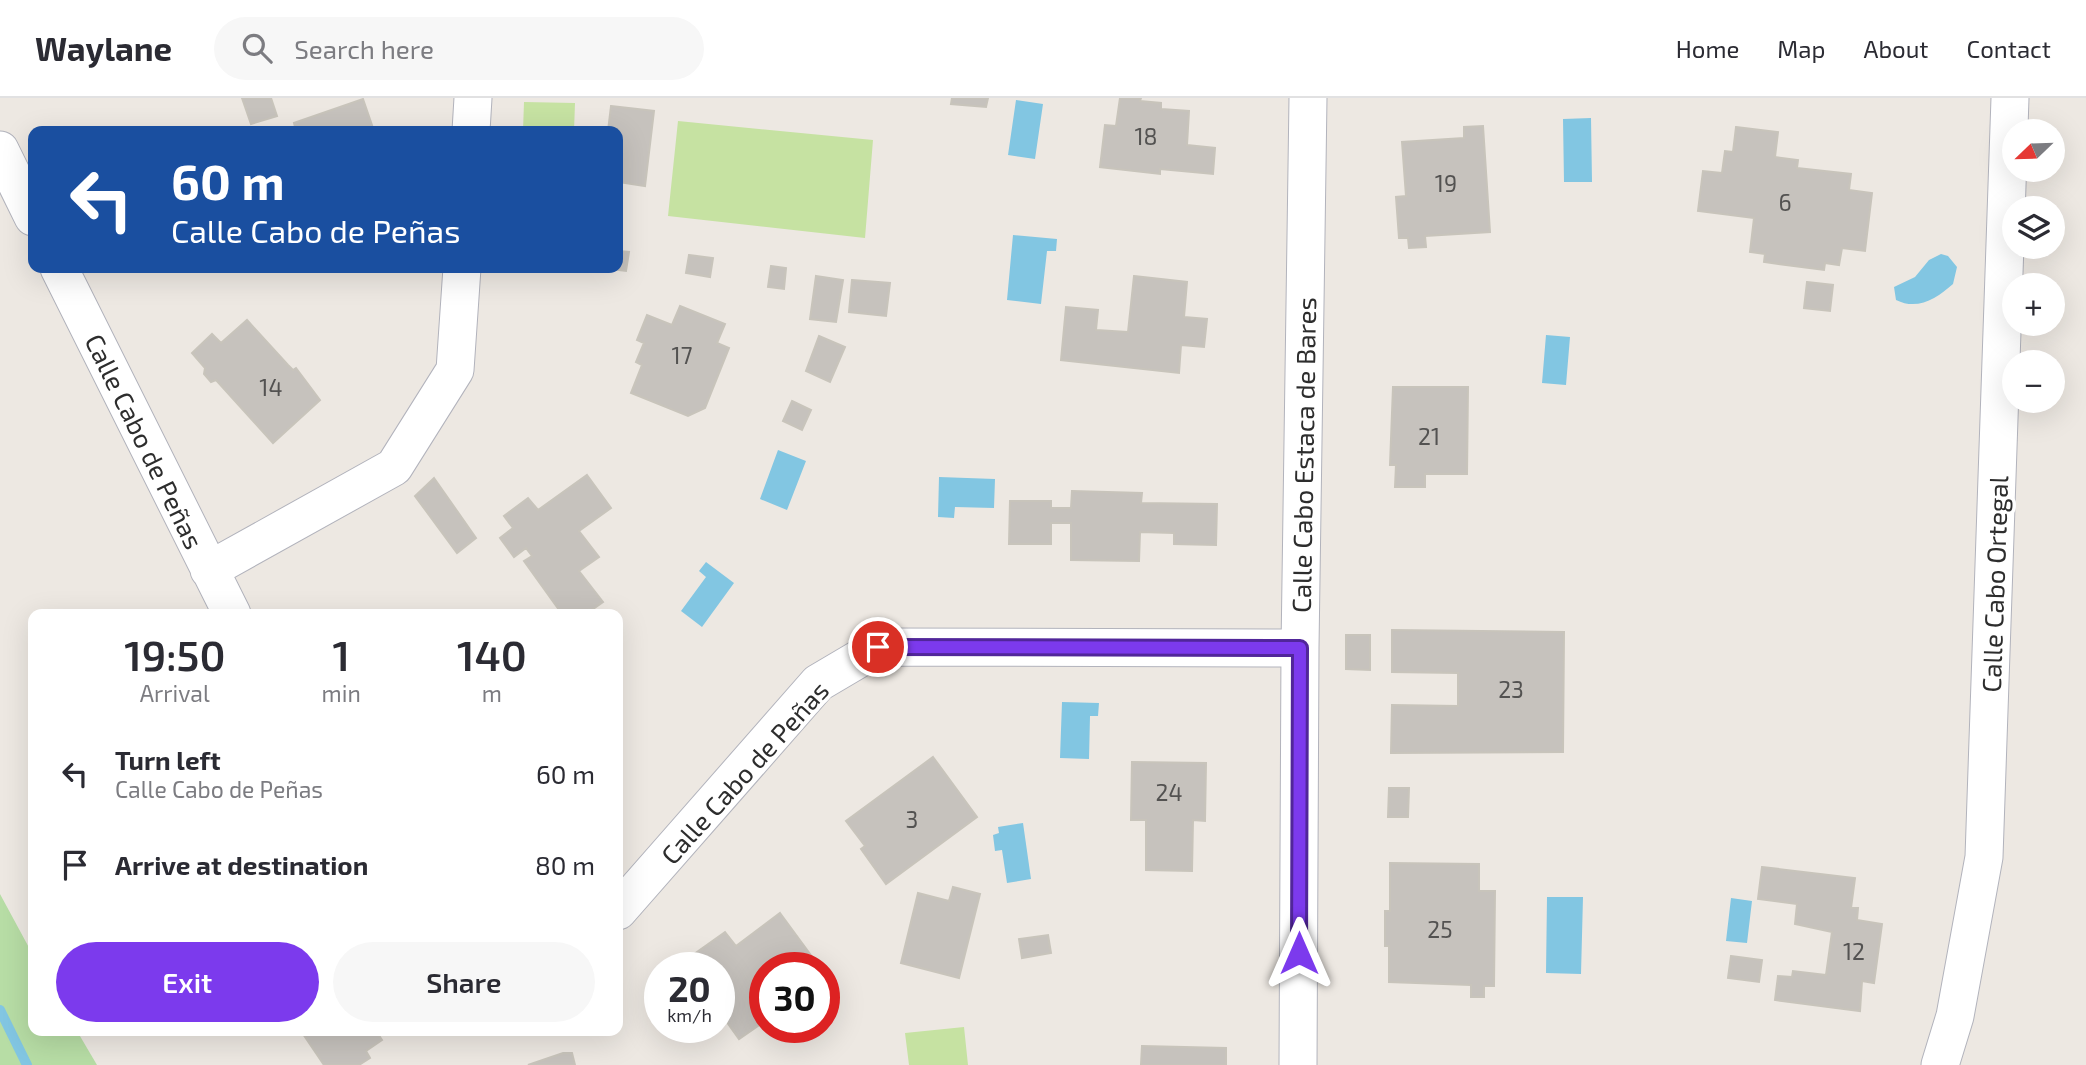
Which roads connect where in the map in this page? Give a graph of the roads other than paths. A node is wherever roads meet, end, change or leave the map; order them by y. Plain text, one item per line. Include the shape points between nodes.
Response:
1 (474, 98) edge
2 (1308, 98) edge
3 (2010, 98) edge
4 (471, 126) edge
5 (0, 150) edge
6 (28, 207) edge
7 (60, 273) edge
8 (462, 273) edge
9 (209, 570) junction
10 (229, 609) edge
11 (1300, 648) junction
12 (623, 905) edge
13 (1298, 1065) edge
14 (1940, 1065) edge

1 - 4 street
2 - 11 street, Calle Cabo Estaca de Bares
3 - 14 street, Calle Cabo Ortegal via 1984,857 1955,1016
5 - 6 street
7 - 9 street, Calle Cabo de Peñas
8 - 9 street via 455,370 394,467
9 - 10 street, Calle Cabo de Peñas
11 - 12 street, Calle Cabo de Peñas via 878,647 818,683
11 - 13 street, Calle Cabo Estaca de Bares

